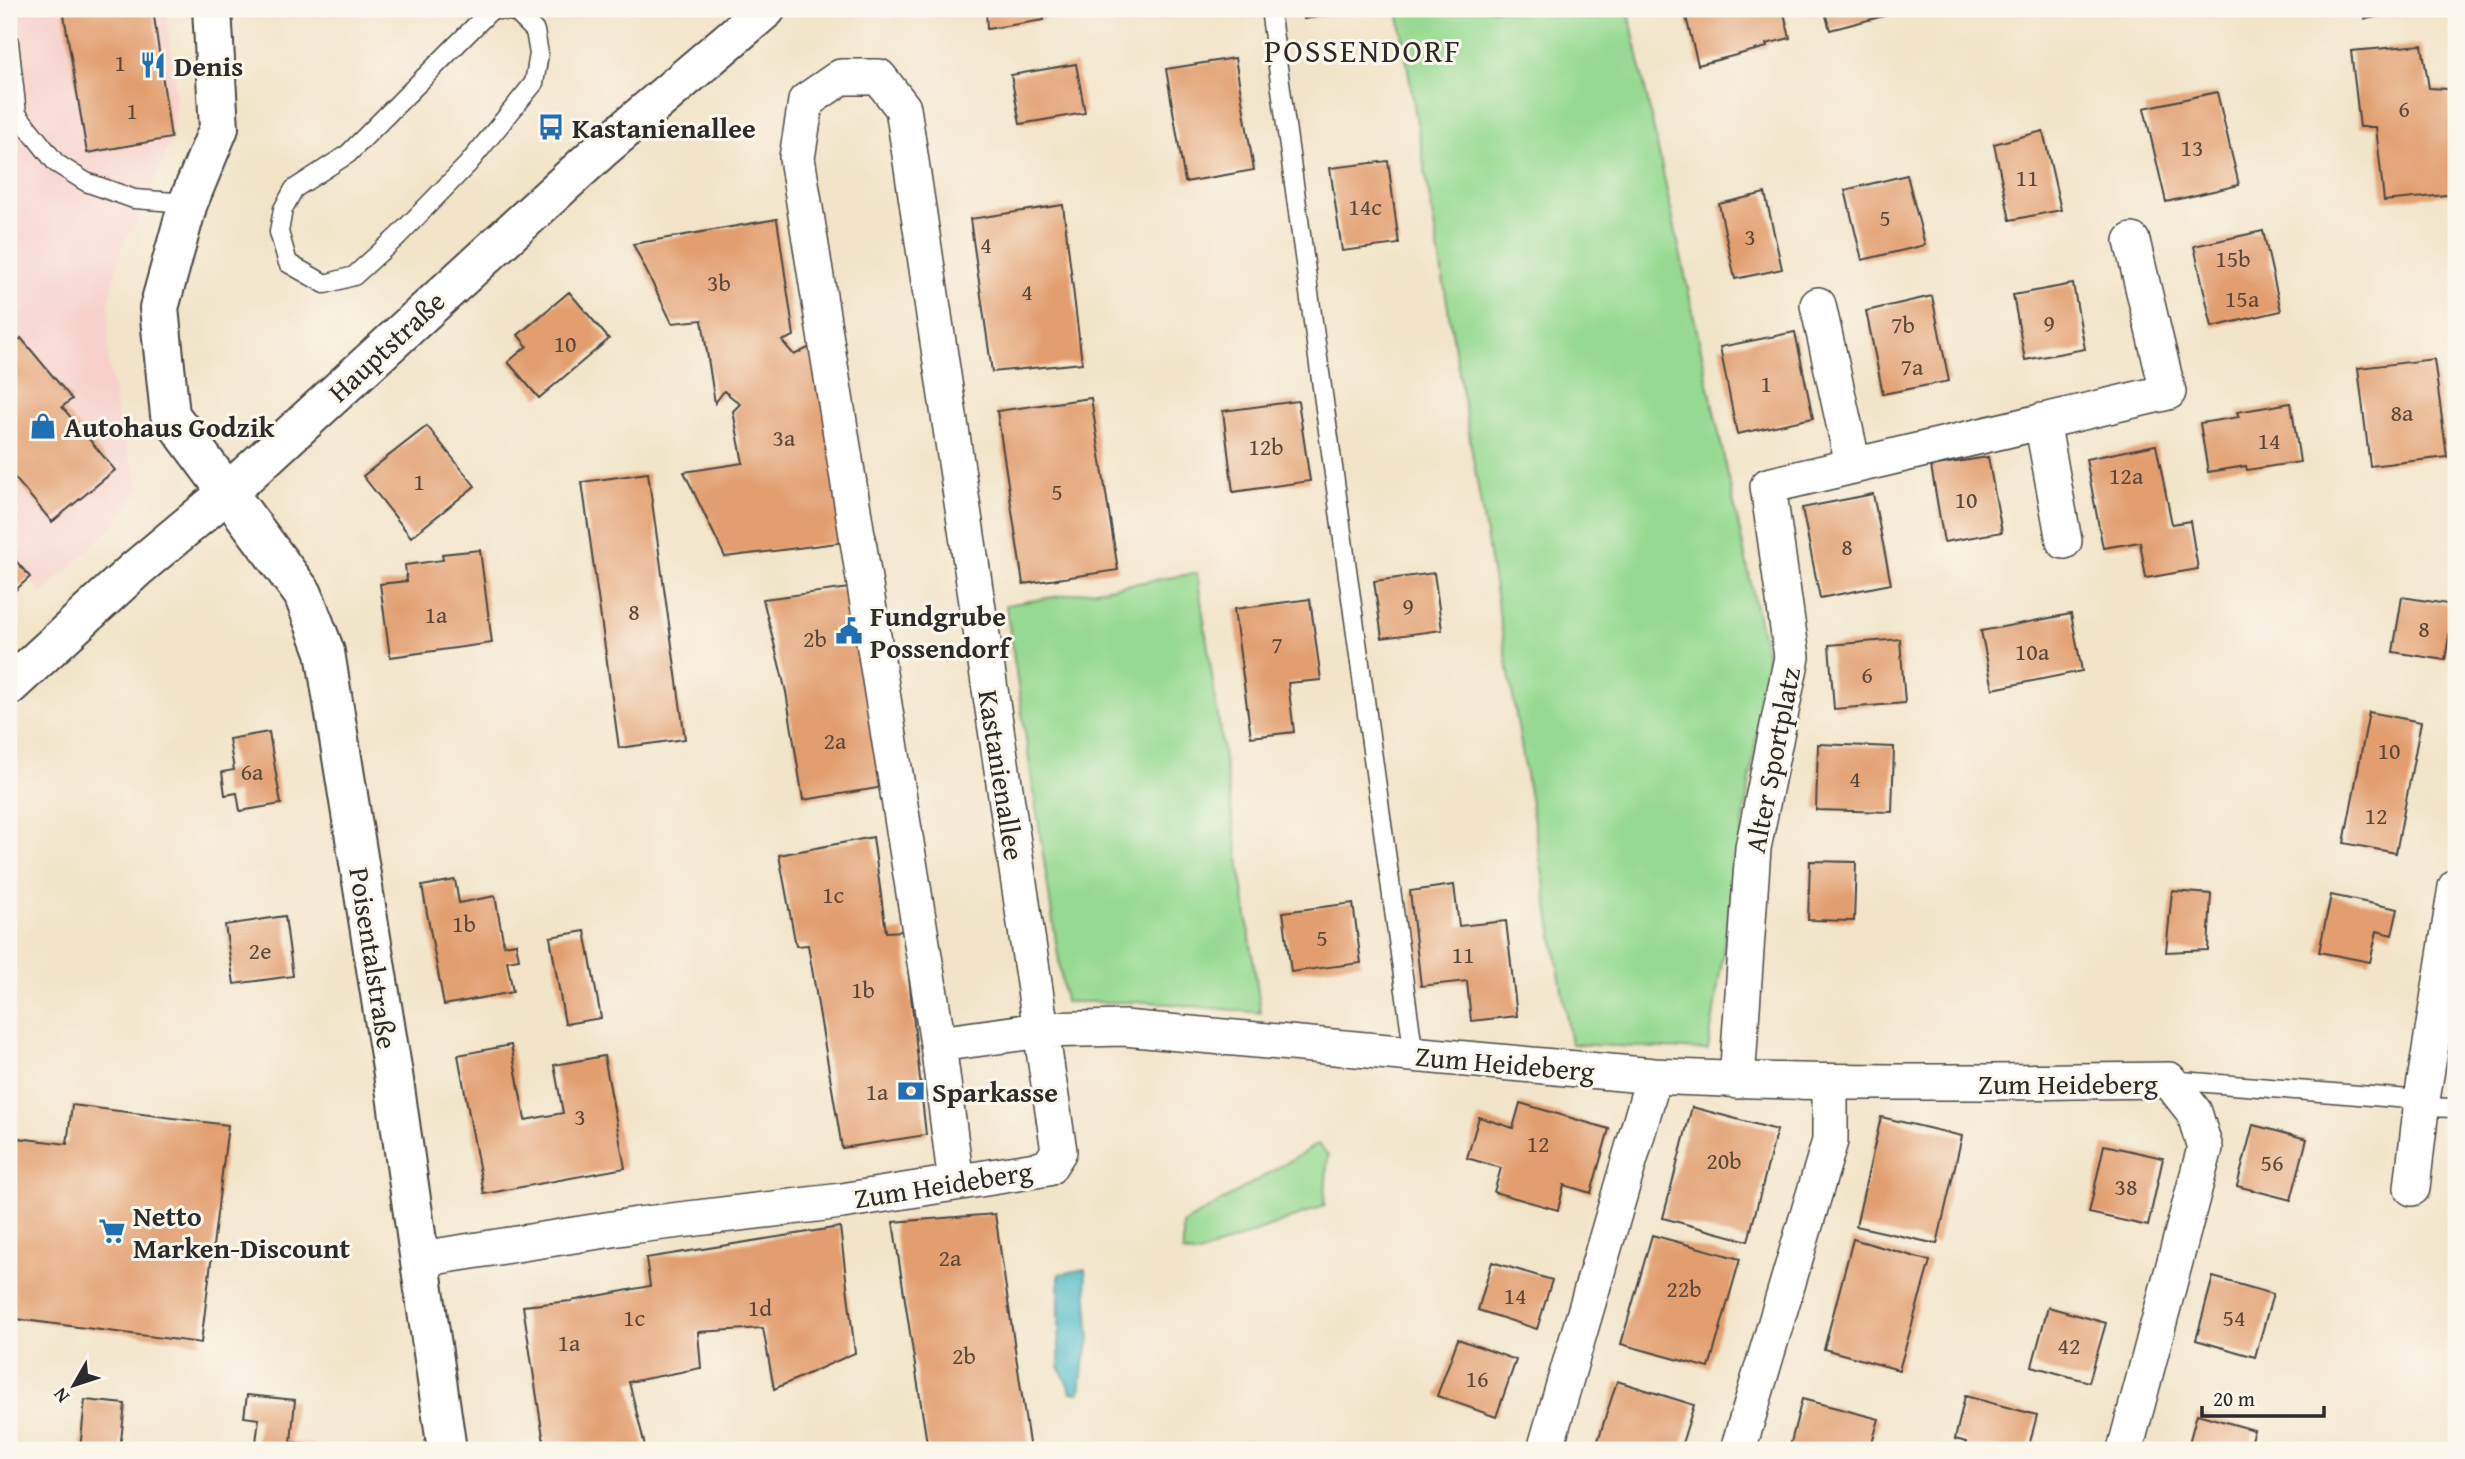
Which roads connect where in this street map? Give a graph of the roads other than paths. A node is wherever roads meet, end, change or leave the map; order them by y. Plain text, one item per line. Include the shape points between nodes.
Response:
1 (212, 9) edge
2 (492, 9) edge
3 (766, 9) edge
4 (1270, 9) edge
5 (9, 42) edge
6 (188, 203) junction
7 (2132, 241) dead end
8 (1818, 305) dead end
9 (2042, 421) junction
10 (1853, 465) junction
11 (227, 493) junction
12 (2064, 541) dead end
13 (9, 686) edge
14 (2456, 887) edge
15 (1041, 1030) junction
16 (938, 1044) junction
17 (1413, 1056) junction
18 (1654, 1076) junction
19 (2169, 1080) junction
20 (1737, 1081) junction
21 (1830, 1084) junction
22 (2422, 1103) junction
23 (2456, 1108) edge
24 (956, 1183) junction
25 (2412, 1188) dead end
26 (421, 1259) junction
27 (447, 1450) edge
28 (1545, 1450) edge
29 (1738, 1450) edge
30 (2125, 1450) edge

1 - 6 main road, Poisentalstraße via 219,128
2 - 2 lane via 516,12 535,31 540,54 534,83 468,164 354,276 325,284 288,263 279,232 283,209 294,189 348,154
3 - 11 main road, Hauptstraße via 602,149
4 - 17 lane
5 - 6 lane via 17,114 56,163 86,182 134,199
6 - 11 main road, Poisentalstraße via 159,308 170,415
7 - 9 street, Alter Sportplatz via 2168,392
8 - 10 street
9 - 10 street, Alter Sportplatz
9 - 12 street
10 - 20 street, Alter Sportplatz via 1768,486 1792,657 1754,848
11 - 13 main road, Hauptstraße
11 - 26 main road, Poisentalstraße via 303,594 325,652
14 - 22 street
15 - 16 street
15 - 16 street, Kastanienallee via 903,108 879,77 841,77 806,101 797,158
15 - 17 street, Zum Heideberg via 1124,1028
15 - 24 street, Zum Heideberg via 1059,1151 1048,1168
16 - 24 street, Kastanienallee
17 - 18 street, Zum Heideberg
18 - 20 street, Zum Heideberg
18 - 28 street
19 - 21 street, Zum Heideberg
19 - 22 lane
19 - 30 street, Zum Heideberg via 2194,1112 2205,1148
20 - 21 street, Zum Heideberg
21 - 29 street via 1830,1141
22 - 23 lane
22 - 25 street
24 - 26 street, Zum Heideberg
26 - 27 main road, Poisentalstraße

